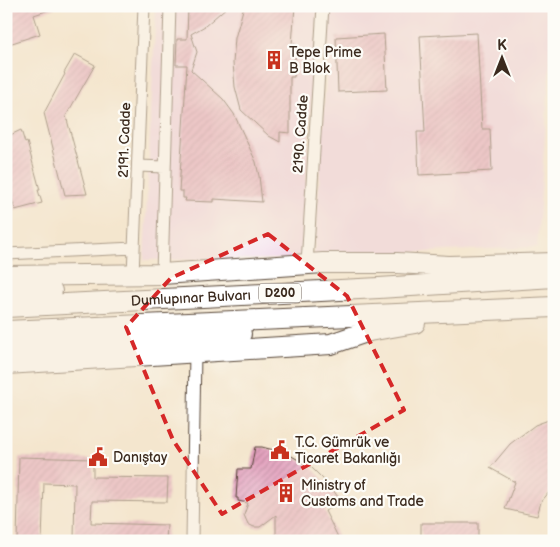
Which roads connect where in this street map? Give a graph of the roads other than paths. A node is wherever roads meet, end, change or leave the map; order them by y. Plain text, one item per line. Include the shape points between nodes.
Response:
1 (144, 6) edge
2 (170, 6) edge
3 (323, 6) edge
4 (138, 166) junction
5 (165, 167) junction
6 (134, 248) junction
7 (6, 254) edge
8 (554, 263) edge
9 (307, 264) junction
10 (449, 266) junction
11 (133, 274) junction
12 (162, 274) junction
13 (6, 276) edge
14 (554, 277) edge
15 (6, 293) edge
16 (6, 307) edge
17 (554, 307) edge
18 (501, 310) junction
19 (344, 316) junction
20 (6, 331) edge
21 (6, 347) edge
22 (195, 352) junction
23 (6, 364) edge
24 (192, 541) edge

1 - 4 street, 2191. Cadde
2 - 5 street
3 - 9 street, 2190. Cadde
4 - 5 street
4 - 6 street, 2191. Cadde
5 - 12 street
6 - 7 street
6 - 11 street, 2191. Cadde
8 - 10 highway, Dumlupınar Bulvarı
9 - 10 highway, Dumlupınar Bulvarı
9 - 12 highway, Dumlupınar Bulvarı
10 - 15 highway via 351,275
11 - 12 highway, Dumlupınar Bulvarı
11 - 13 highway, Dumlupınar Bulvarı
14 - 16 highway, Dumlupınar Bulvarı / D200
17 - 18 highway, Dumlupınar Bulvarı
18 - 19 highway, Dumlupınar Bulvarı / D200
18 - 22 highway via 382,329 331,344
19 - 20 highway, Dumlupınar Bulvarı / D200
19 - 21 highway, Dumlupınar Bulvarı via 311,329
22 - 23 highway
22 - 24 street

